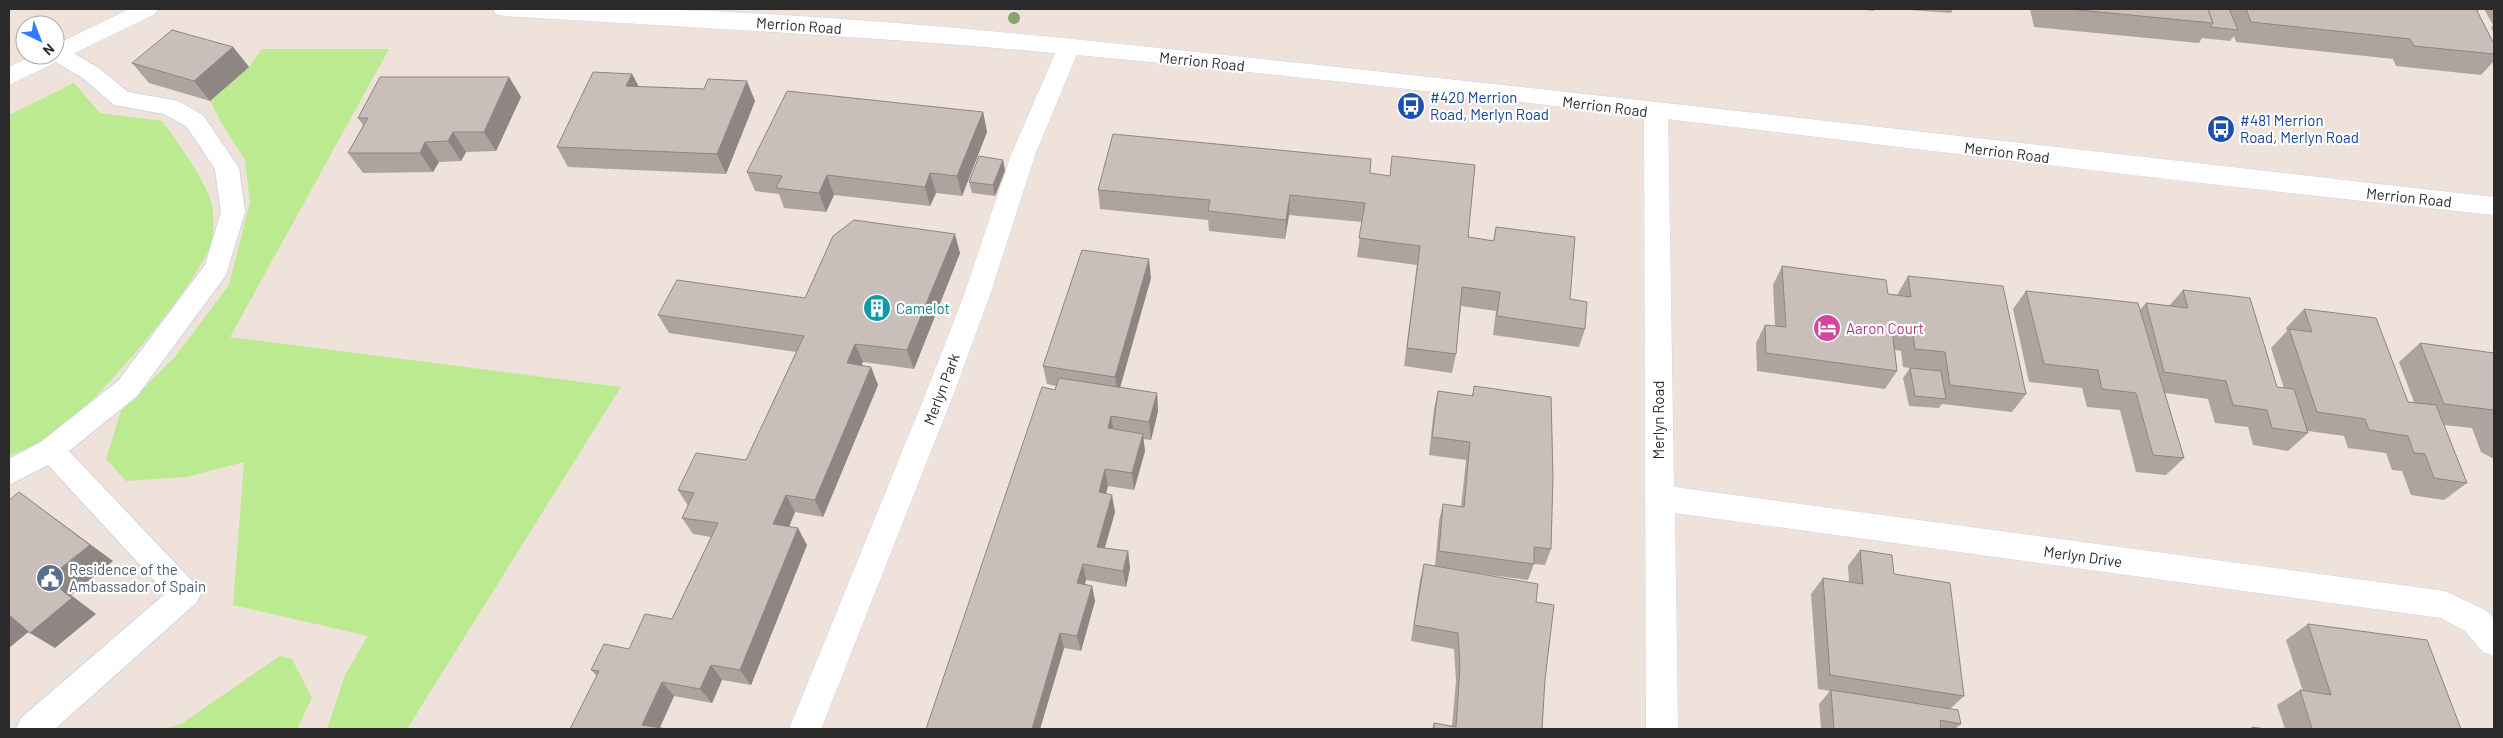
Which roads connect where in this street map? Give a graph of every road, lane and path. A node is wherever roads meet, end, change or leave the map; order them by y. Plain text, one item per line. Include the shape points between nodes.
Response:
1 (147, 9) edge
2 (504, 9) edge
3 (1069, 47) junction
4 (65, 49) edge
5 (65, 59) edge
6 (33, 65) edge
7 (9, 77) edge
8 (1656, 112) junction
9 (2494, 206) edge
10 (51, 450) junction
11 (9, 473) edge
12 (1659, 498) junction
13 (2494, 642) edge
14 (32, 729) edge
15 (805, 729) edge
16 (1662, 729) edge

1 - 4 street
2 - 3 street, Merrion Road via 833,27
3 - 8 street, Merrion Road
3 - 15 street, Merlyn Park via 1024,155 940,393
5 - 10 lane via 92,74 122,99 170,107 195,121 227,168 232,212 217,268 128,388
6 - 7 street
8 - 9 street, Merrion Road
8 - 12 street, Merlyn Road
10 - 11 lane
10 - 14 lane via 186,594
12 - 13 street, Merlyn Drive via 2445,605 2476,621
12 - 16 street, Merlyn Road

